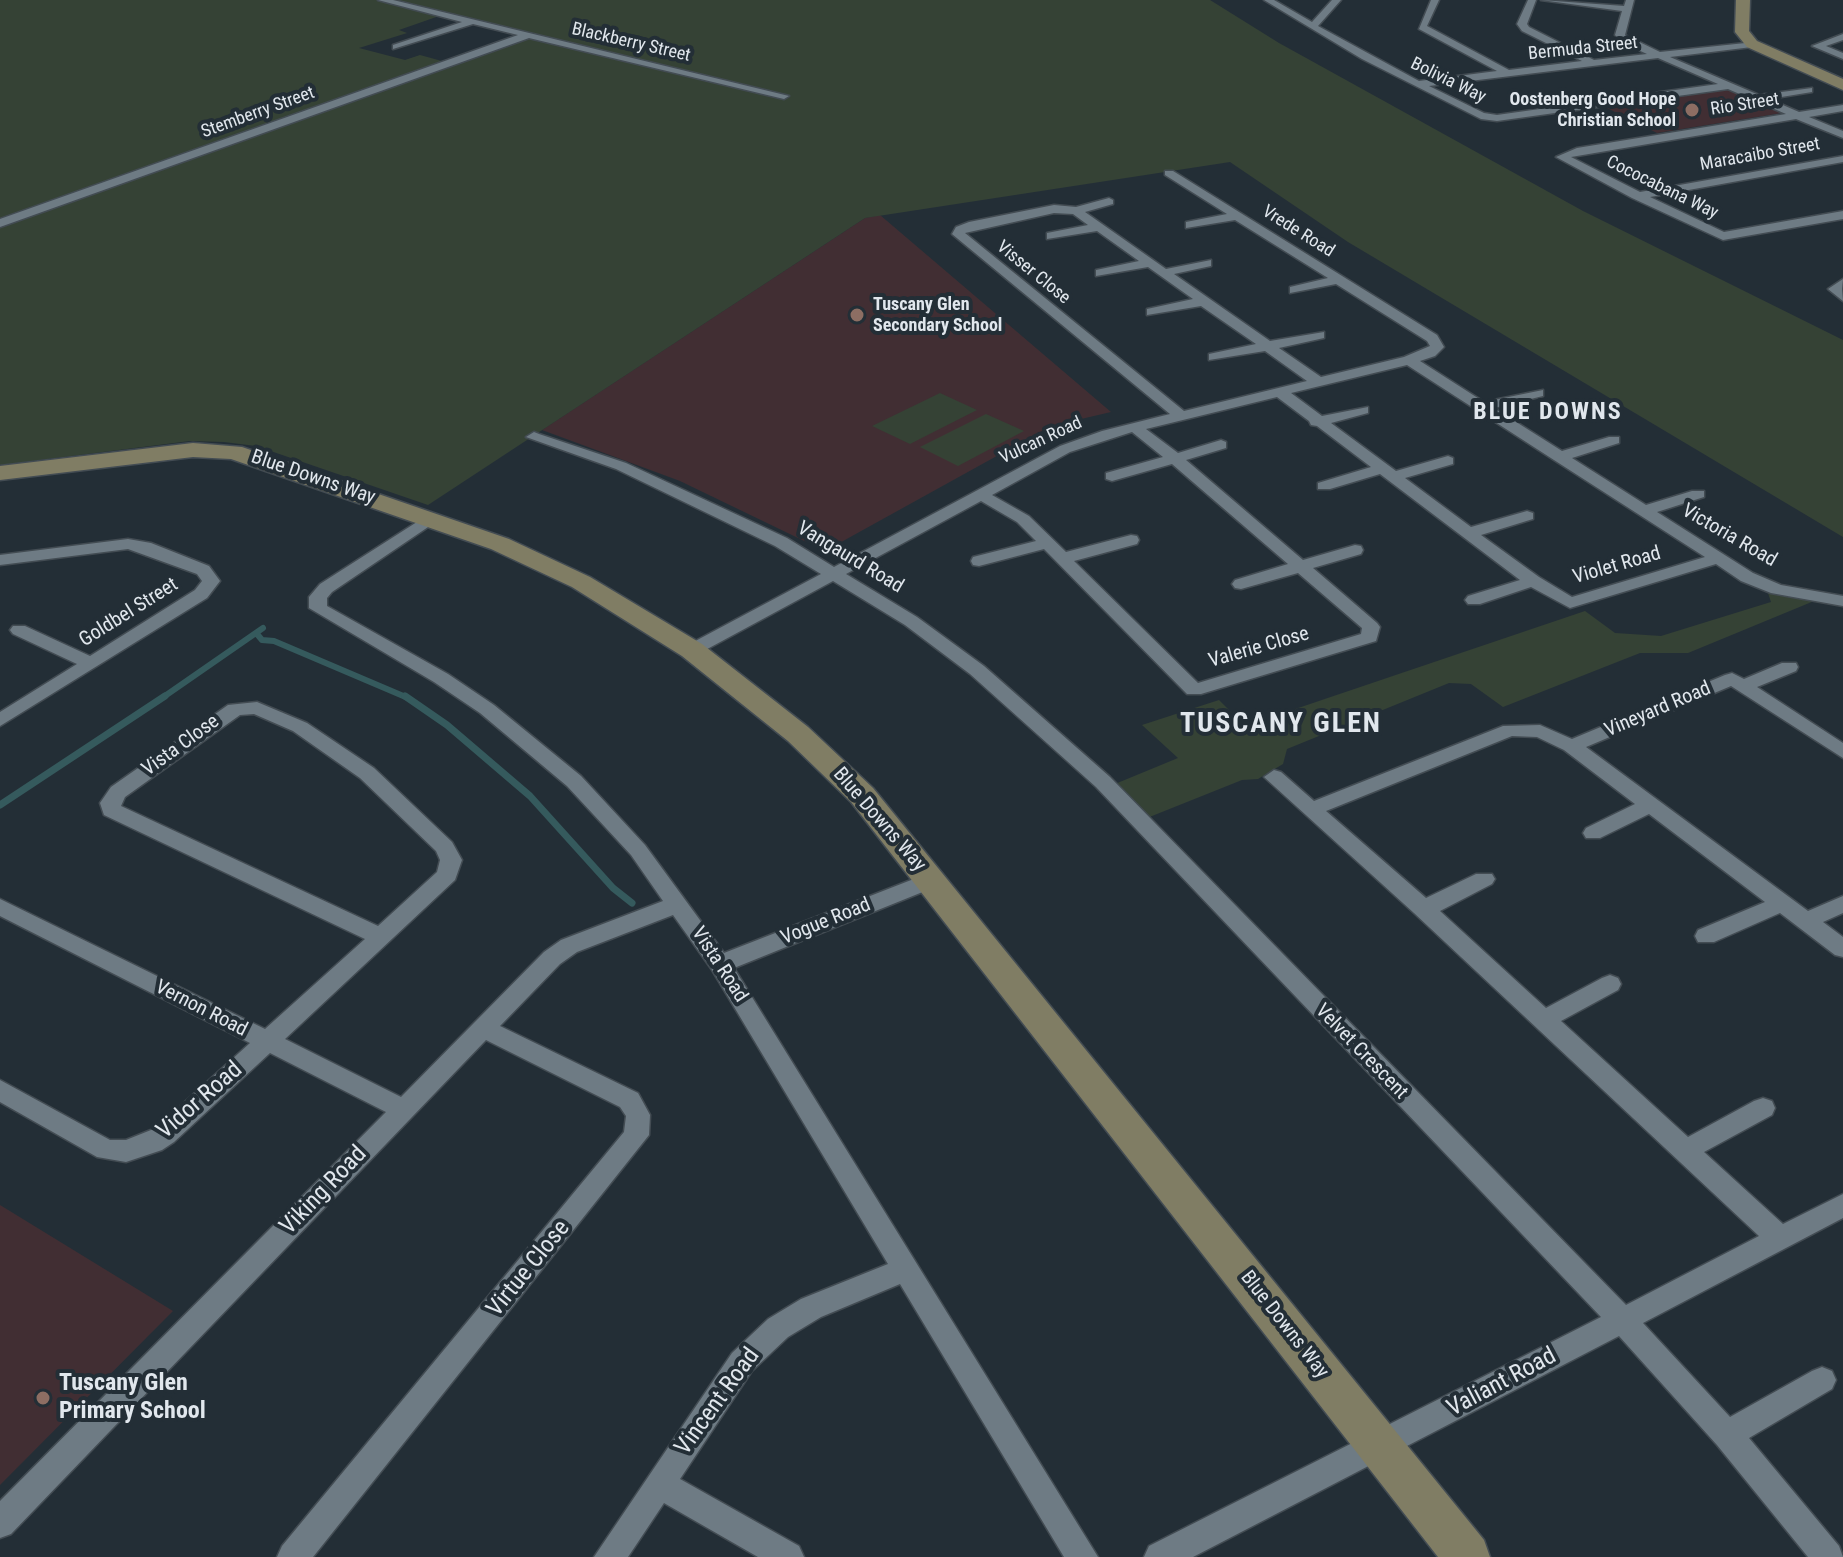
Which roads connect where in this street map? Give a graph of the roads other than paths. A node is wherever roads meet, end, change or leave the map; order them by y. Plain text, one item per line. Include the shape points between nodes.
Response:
1 (382, 0) edge
2 (1268, 0) edge
3 (1337, 0) edge
4 (1435, 0) edge
5 (1532, 0) edge
6 (1545, 0) edge
7 (1743, 0) edge
8 (1629, 3) edge
9 (471, 22) junction
10 (1313, 26) junction
11 (528, 35) junction
12 (1843, 37) edge
13 (1752, 44) junction
14 (396, 47) dead end
15 (1657, 56) junction
16 (1843, 56) edge
17 (1593, 63) junction
18 (1507, 73) junction
19 (1417, 84) junction
20 (1843, 85) edge
21 (1727, 86) junction
22 (1808, 90) dead end
23 (784, 96) dead end
24 (1756, 98) junction
25 (1843, 108) edge
26 (1797, 115) junction
27 (1843, 135) edge
28 (1563, 159) joint
29 (1843, 159) edge
30 (1169, 173) dead end
31 (1636, 196) junction
32 (1109, 202) dead end
33 (1076, 211) junction
34 (1843, 215) edge
35 (1237, 216) junction
36 (0, 223) edge
37 (1190, 225) dead end
38 (1099, 227) junction
39 (1051, 236) dead end
40 (1150, 263) junction
41 (1207, 263) dead end
42 (1101, 273) dead end
43 (1164, 273) junction
44 (1339, 279) junction
45 (1843, 283) edge
46 (1295, 290) dead end
47 (1843, 297) edge
48 (1204, 301) junction
49 (1152, 312) dead end
50 (1319, 335) dead end
51 (1267, 346) junction
52 (1437, 347) joint
53 (1214, 357) dead end
54 (1409, 360) junction
55 (1317, 381) junction
56 (1279, 391) junction
57 (1538, 393) dead end
58 (1484, 406) junction
59 (1363, 410) dead end
60 (1181, 416) junction
61 (1316, 422) junction
62 (1134, 427) junction
63 (534, 437) dead end
64 (1614, 440) dead end
65 (1221, 445) dead end
66 (1559, 457) junction
67 (1175, 458) junction
68 (1448, 461) dead end
69 (0, 473) edge
70 (1386, 473) junction
71 (1112, 476) dead end
72 (1324, 486) dead end
73 (980, 494) junction
74 (1698, 494) dead end
75 (1644, 511) junction
76 (1527, 516) dead end
77 (431, 518) junction
78 (1469, 533) junction
79 (1131, 540) dead end
80 (1047, 543) junction
81 (1355, 550) dead end
82 (1061, 559) junction
83 (1716, 559) junction
84 (0, 560) edge
85 (979, 561) dead end
86 (1300, 568) junction
87 (835, 573) junction
88 (1533, 581) junction
89 (1241, 584) dead end
90 (1474, 600) dead end
91 (1843, 601) edge
92 (19, 630) dead end
93 (692, 650) junction
94 (91, 663) junction
95 (1789, 667) dead end
96 (1743, 686) junction
97 (0, 720) edge
98 (1571, 746) junction
99 (1843, 752) edge
100 (1274, 777) dead end
101 (1103, 782) joint
102 (1650, 805) junction
103 (1312, 809) junction
104 (1593, 833) dead end
105 (1484, 879) dead end
106 (932, 880) junction
107 (1783, 903) junction
108 (678, 904) junction
109 (1843, 904) edge
110 (0, 907) edge
111 (1424, 909) junction
112 (1806, 921) junction
113 (1706, 936) dead end
114 (381, 937) junction
115 (1843, 949) edge
116 (720, 964) junction
117 (1610, 984) dead end
118 (1544, 1020) junction
119 (483, 1028) junction
120 (267, 1042) junction
121 (0, 1090) edge
122 (1763, 1108) dead end
123 (403, 1109) junction
124 (1686, 1150) junction
125 (1843, 1205) edge
126 (1779, 1237) junction
127 (906, 1269) junction
128 (1622, 1320) junction
129 (1822, 1380) dead end
130 (1727, 1435) junction
131 (1380, 1447) junction
132 (660, 1484) junction
133 (0, 1523) edge
134 (293, 1557) edge
135 (610, 1557) edge
136 (788, 1557) edge
137 (1082, 1557) edge
138 (1160, 1557) edge
139 (1467, 1557) edge
140 (1828, 1557) edge

1 - 9 street, Blackberry Street
2 - 10 street, Bolivia Way
3 - 10 street
4 - 18 street via 1422,27
5 - 17 street via 1523,27
6 - 8 street
7 - 13 street via 1742,32
8 - 15 street via 1620,35
9 - 11 street, Blackberry Street
9 - 14 street
10 - 19 street, Bolivia Way
11 - 23 street, Blackberry Street
11 - 36 street, Stemberry Street
12 - 16 street via 1817,46
13 - 15 street, Bermuda Street
13 - 20 street
15 - 17 street, Bermuda Street
15 - 21 street
17 - 18 street, Bermuda Street
18 - 19 street, Bermuda Street
19 - 21 street, Bolivia Way via 1477,115 1497,118
21 - 24 street
22 - 24 street
24 - 26 street
25 - 26 street, Rio Street
26 - 27 street
26 - 28 street, Rio Street via 1577,151
28 - 31 street, Cococabana Way
29 - 31 street, Maracaibo Street
30 - 35 street, Vrede Road
31 - 34 street, Cococabana Way via 1712,233 1730,236
32 - 33 street, Visser Close
33 - 38 street
33 - 60 street, Visser Close via 1054,209 969,226 958,234
35 - 37 street, Vrede Road
35 - 44 street, Vrede Road
38 - 39 street, Visser Close
38 - 40 street
40 - 42 street
40 - 43 street
41 - 43 street
43 - 48 street
44 - 46 street, Vrede Road
44 - 52 street, Vrede Road via 1432,338
45 - 47 street via 1834,289
48 - 49 street
48 - 51 street
50 - 51 street
51 - 53 street
51 - 55 street
52 - 54 street, Vulcan Road
54 - 55 street, Vulcan Road
54 - 58 street, Victoria Road
55 - 56 street, Vulcan Road
56 - 60 street, Vulcan Road
56 - 61 street, Violet Road
57 - 58 street
58 - 66 street, Victoria Road
59 - 61 street
60 - 62 street, Vulcan Road
61 - 70 street, Violet Road
62 - 67 street, Valerie Close
62 - 73 street, Vulcan Road via 1065,449
63 - 87 street, Vangaurd Road via 664,485
64 - 66 street
65 - 67 street
66 - 75 street, Victoria Road
67 - 71 street
67 - 86 street, Valerie Close
68 - 70 street
69 - 77 street, Blue Downs Way via 193,450 234,452
70 - 72 street
70 - 78 street, Violet Road
73 - 80 street, Valerie Close via 1015,513
73 - 87 street, Vulcan Road
74 - 75 street, Victoria Road
75 - 83 street, Victoria Road
76 - 78 street
77 - 93 street, Blue Downs Way via 581,582
77 - 108 street, Vista Road via 326,588 318,597 318,608 441,678 518,732 616,824
78 - 88 street, Violet Road
79 - 82 street
80 - 82 street, Valerie Close
80 - 85 street
81 - 86 street
82 - 86 street, Valerie Close via 1194,690 1370,637 1371,627
83 - 88 street, Violet Road via 1570,603
83 - 91 street, Victoria Road via 1777,589
84 - 94 street, Goldbel Street via 128,544 211,577 201,594
86 - 89 street
87 - 93 street, Vulcan Road
87 - 101 street, Vangaurd Road via 977,670
88 - 90 street
92 - 94 street
93 - 106 street, Blue Downs Way via 798,734 862,795
94 - 97 street, Goldbel Street
95 - 96 street, Vineyard Road
96 - 98 street, Vineyard Road via 1732,679
96 - 99 street
98 - 102 street
98 - 103 street via 1540,731 1510,730
100 - 103 street
101 - 128 street, Velvet Crescent
102 - 104 street
102 - 107 street
103 - 111 street
105 - 111 street
106 - 116 street, Vogue Road
106 - 131 street, Blue Downs Way
107 - 112 street
107 - 113 street
108 - 116 street, Vista Road
108 - 119 street, Viking Road via 559,952
109 - 112 street
110 - 120 street, Vernon Road
111 - 118 street
112 - 115 street
114 - 114 street, Vista Close via 115,813 110,807 113,797 235,709 257,708 300,727 367,773 449,853 447,875
114 - 120 street, Vista Close
116 - 127 street, Vista Road
117 - 118 street
118 - 124 street
119 - 123 street, Viking Road
119 - 134 street, Virtue Close via 629,1100 638,1115 636,1135
120 - 121 street, Vidor Road via 165,1135 126,1151 98,1147
120 - 123 street, Vernon Road
122 - 124 street
123 - 133 street, Viking Road
124 - 126 street
125 - 126 street, Valiant Road
126 - 128 street, Valiant Road
127 - 132 street, Vincent Road via 811,1308 778,1328 742,1362
127 - 137 street, Vista Road
128 - 130 street, Velvet Crescent
128 - 131 street, Valiant Road
129 - 130 street
130 - 140 street, Velvet Crescent
131 - 138 street, Valiant Road
131 - 139 street, Blue Downs Way
132 - 135 street, Vincent Road
132 - 136 street

